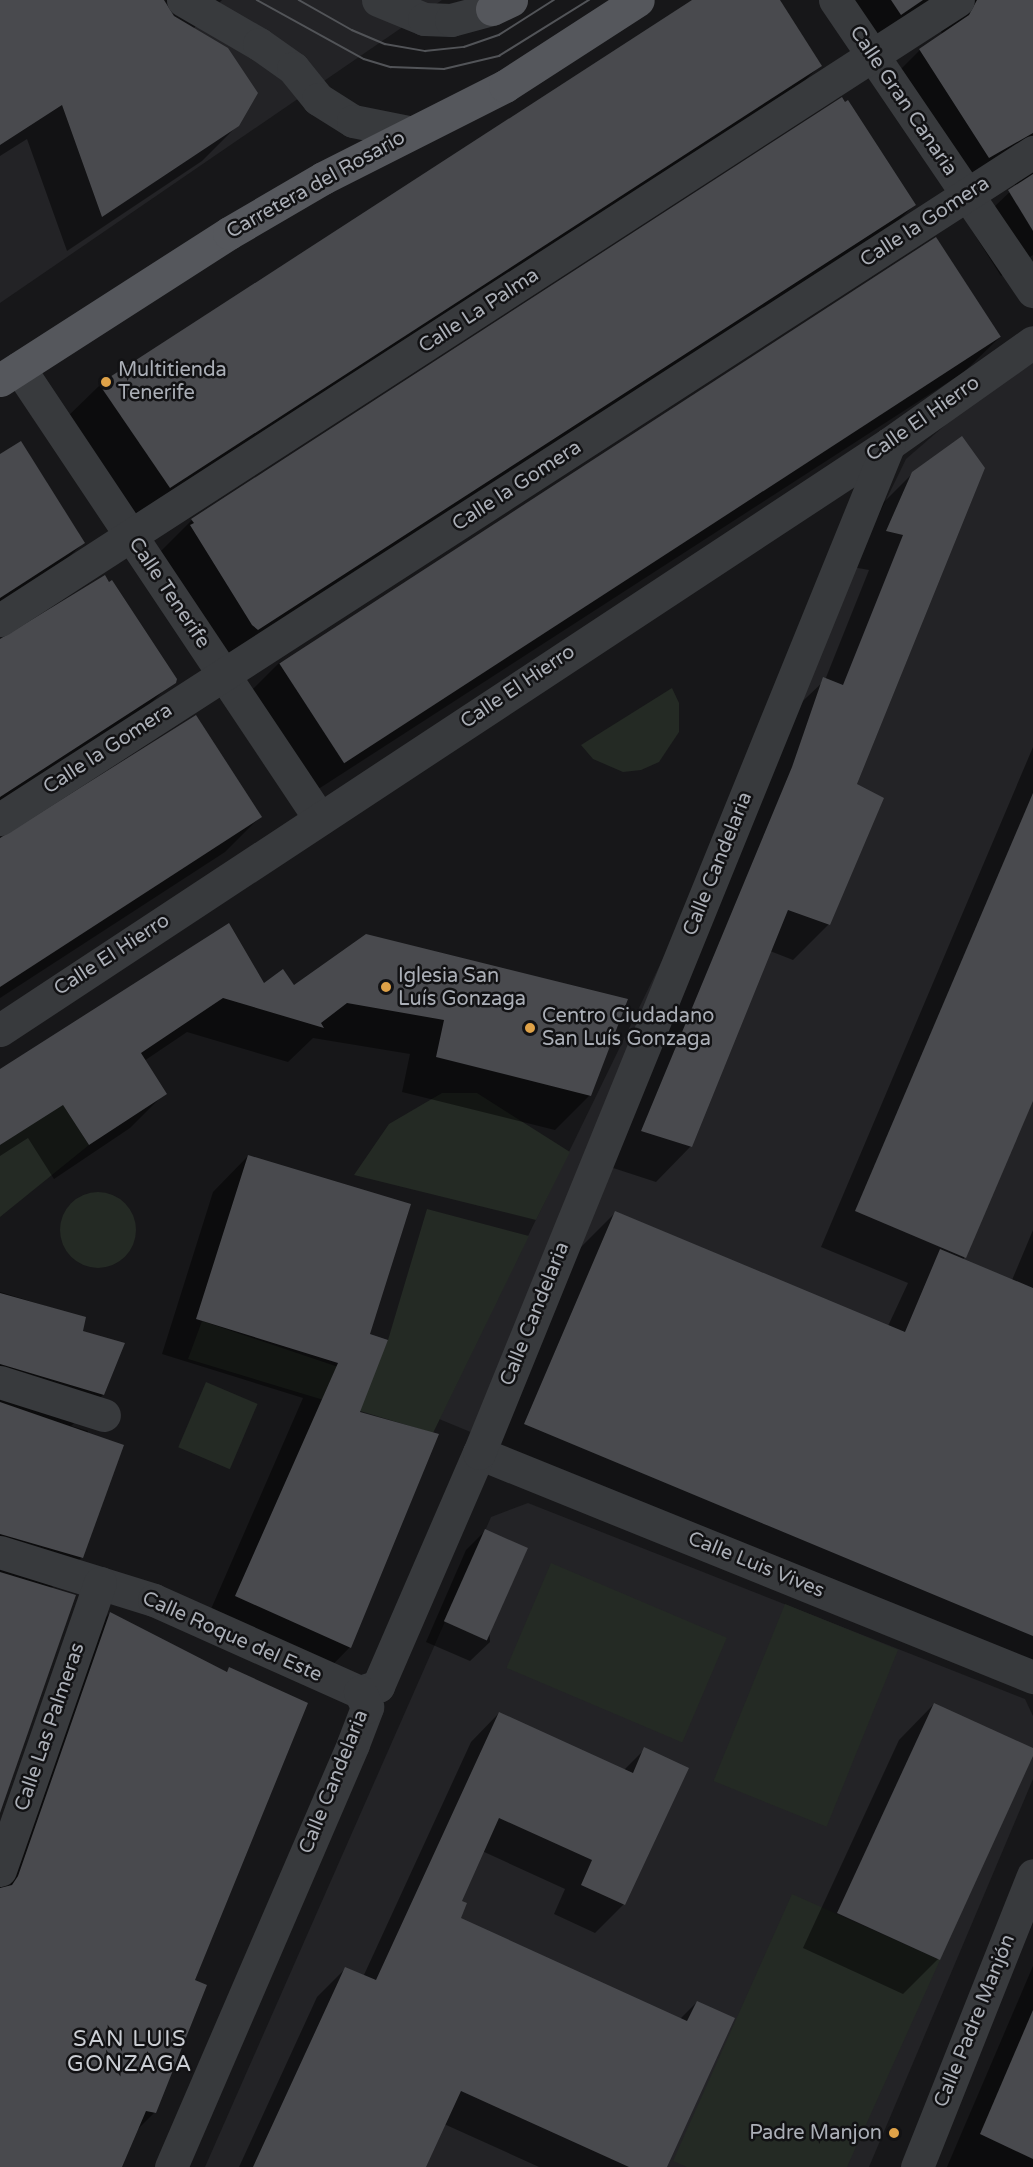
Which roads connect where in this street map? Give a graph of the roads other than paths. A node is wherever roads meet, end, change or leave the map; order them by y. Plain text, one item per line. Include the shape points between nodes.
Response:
1 (183, 0) edge
2 (378, 0) edge
3 (639, 0) edge
4 (835, 0) edge
5 (958, 0) edge
6 (502, 5) edge
7 (872, 57) junction
8 (408, 132) junction
9 (1033, 152) edge
10 (968, 195) junction
11 (1032, 288) edge
12 (1033, 342) edge
13 (9, 374) edge
14 (889, 444) junction
15 (131, 536) junction
16 (0, 620) edge
17 (224, 675) junction
18 (0, 819) edge
19 (320, 819) junction
20 (0, 1030) edge
21 (0, 1382) edge
22 (104, 1415) dead end
23 (479, 1453) junction
24 (0, 1552) edge
25 (100, 1583) junction
26 (1033, 1677) edge
27 (360, 1692) junction
28 (0, 1870) edge
29 (1033, 1875) edge
30 (171, 2167) edge
31 (917, 2167) edge

1 - 8 street via 293,68 318,99 353,121
2 - 6 street via 423,19 451,20
3 - 8 main road, Carretera del Rosario via 505,86
4 - 7 street, Calle Gran Canaria
5 - 7 street, Calle La Palma
7 - 10 street, Calle Gran Canaria
7 - 15 street, Calle La Palma
8 - 13 main road, Carretera del Rosario via 229,233
9 - 10 street, Calle la Gomera
10 - 11 street, Calle Gran Canaria
10 - 17 street, Calle la Gomera
12 - 14 street, Calle El Hierro
13 - 15 street, Calle Tenerife
14 - 19 street, Calle El Hierro
14 - 23 street, Calle Candelaria
15 - 16 street, Calle La Palma
15 - 17 street, Calle Tenerife
17 - 18 street, Calle la Gomera
17 - 19 street, Calle Tenerife
19 - 20 street, Calle El Hierro
21 - 22 street
23 - 26 street, Calle Luis Vives
23 - 27 street, Calle Candelaria via 378,1686
24 - 25 street, Calle Roque del Este
25 - 27 street, Calle Roque del Este via 193,1616
25 - 28 street, Calle Las Palmeras
27 - 30 street, Calle Candelaria via 367,1707 357,1735
29 - 31 street, Calle Padre Manjón

